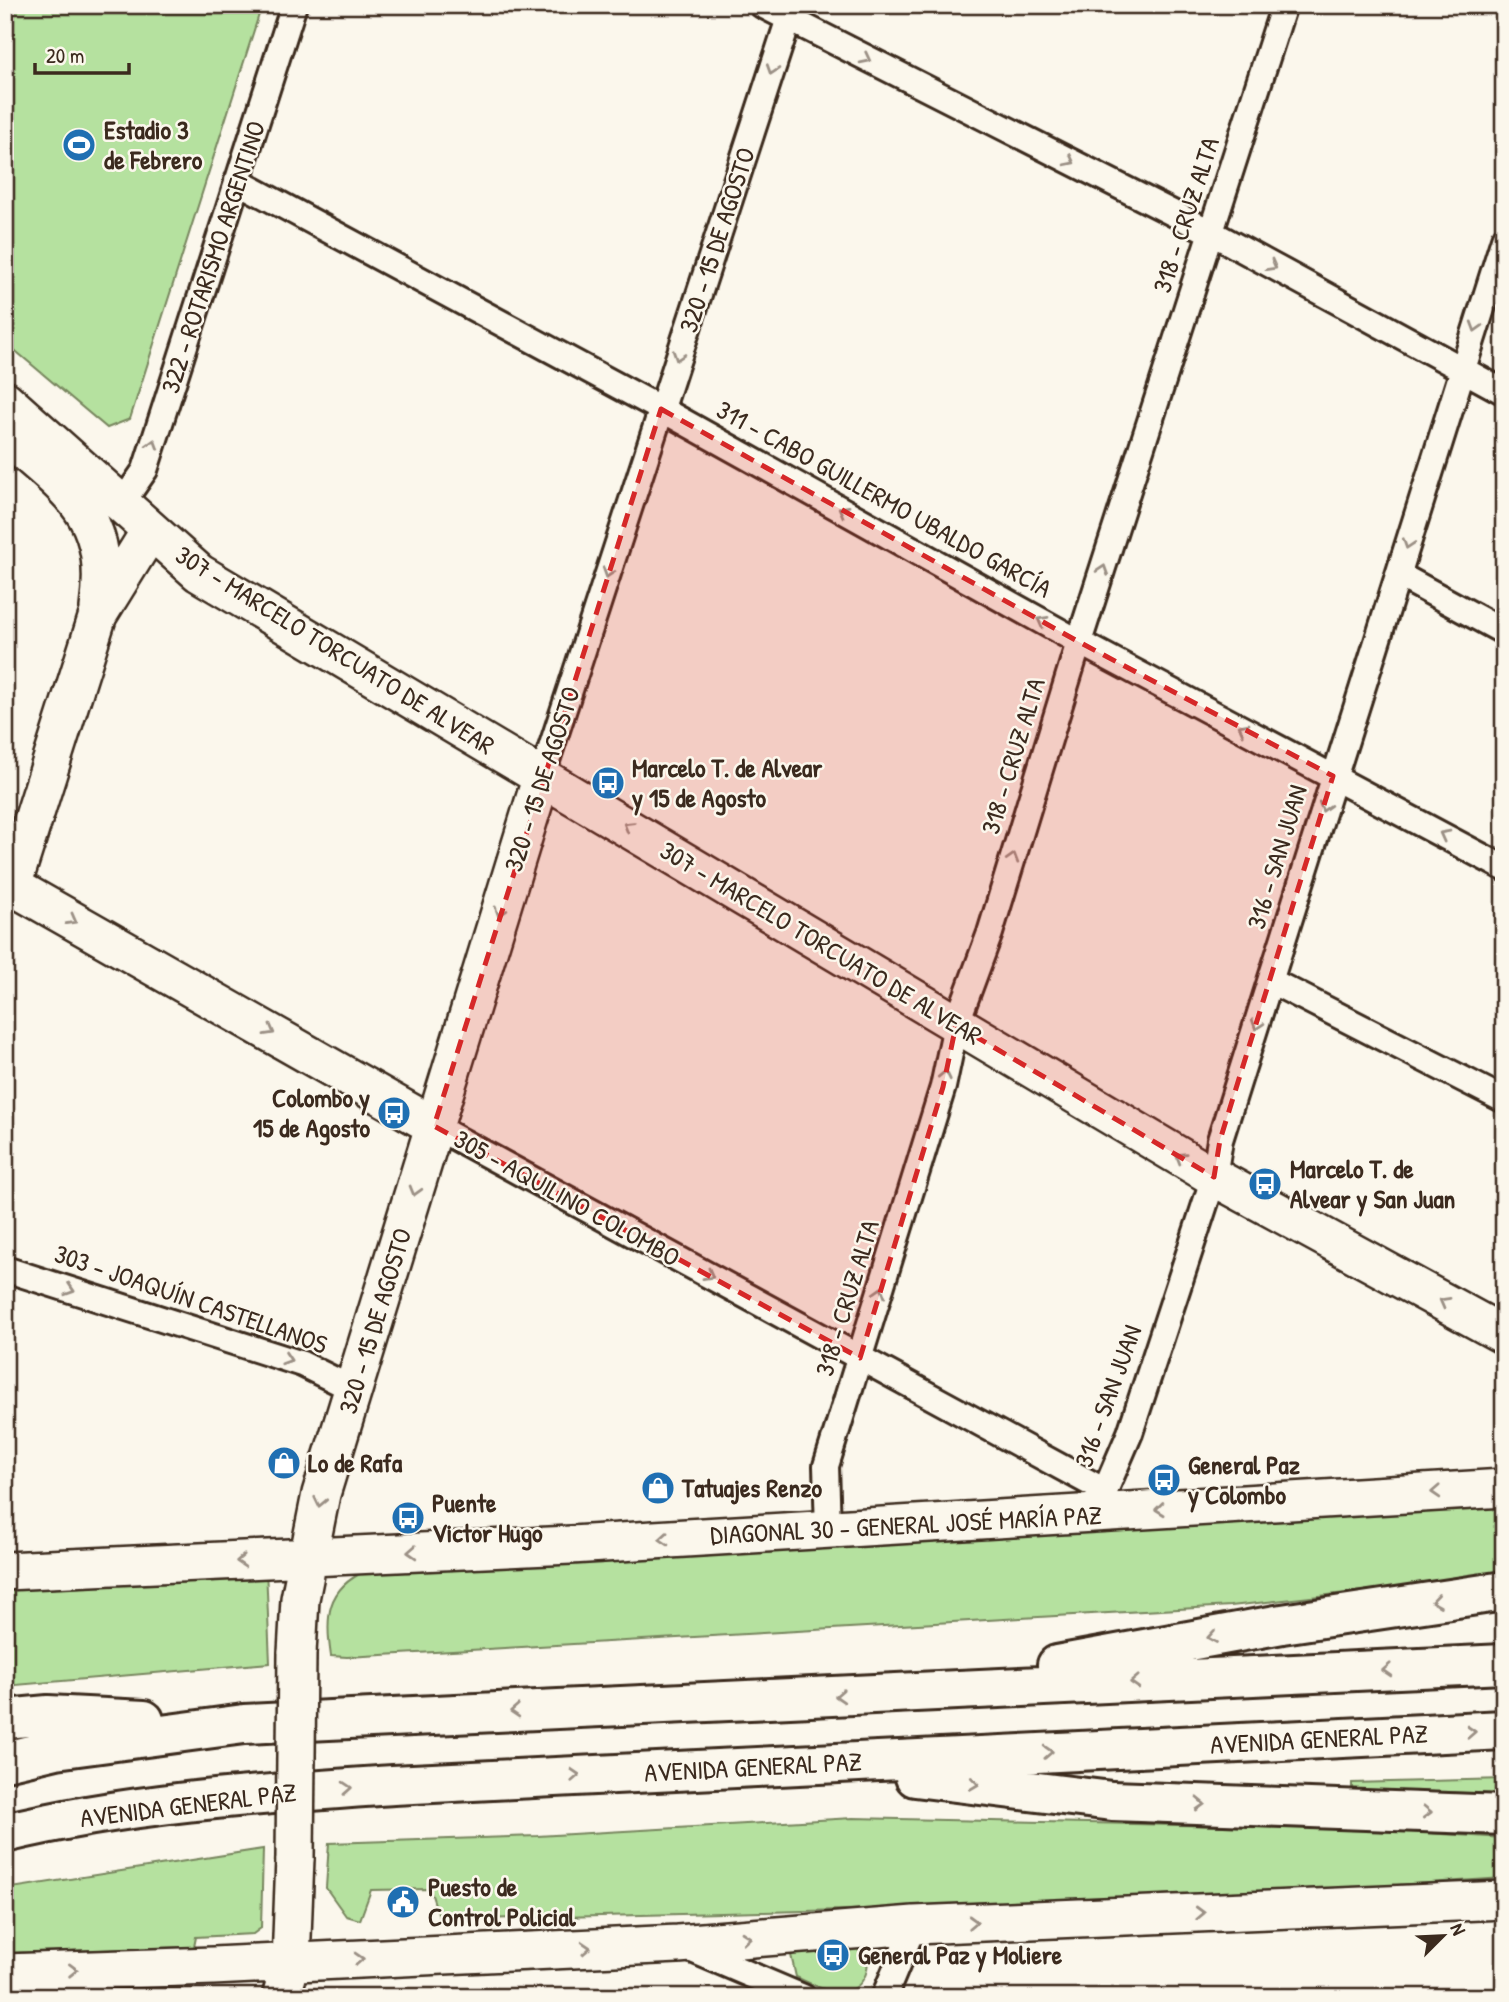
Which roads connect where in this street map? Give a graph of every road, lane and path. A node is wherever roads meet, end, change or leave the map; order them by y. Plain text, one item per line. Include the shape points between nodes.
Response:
1 (294, 5) edge
2 (762, 5) edge
3 (1284, 5) edge
4 (791, 13) edge
5 (237, 181) junction
6 (1212, 233) junction
7 (1504, 239) edge
8 (1463, 371) junction
9 (1504, 392) edge
10 (5, 400) edge
11 (661, 409) junction
12 (5, 435) edge
13 (122, 503) junction
14 (150, 531) junction
15 (1399, 575) junction
16 (98, 615) junction
17 (1504, 632) edge
18 (1079, 642) junction
19 (542, 776) junction
20 (1333, 776) junction
21 (1504, 867) edge
22 (9, 896) edge
23 (1271, 981) junction
24 (956, 1025) junction
25 (1504, 1100) edge
26 (434, 1126) junction
27 (1214, 1177) junction
28 (5, 1269) edge
29 (1504, 1335) edge
30 (860, 1358) junction
31 (355, 1390) junction
32 (1504, 1488) edge
33 (1108, 1503) junction
34 (828, 1529) junction
35 (309, 1558) junction
36 (5, 1571) edge
37 (1504, 1591) edge
38 (1504, 1664) edge
39 (908, 1693) junction
40 (5, 1719) edge
41 (244, 1724) junction
42 (1504, 1730) edge
43 (5, 1761) edge
44 (808, 1764) junction
45 (109, 1812) junction
46 (1504, 1815) edge
47 (5, 1833) edge
48 (5, 1855) edge
49 (1504, 1900) edge
50 (914, 1925) junction
51 (678, 1944) junction
52 (5, 1973) edge
53 (286, 1980) edge
54 (803, 1997) edge
55 (884, 1997) edge

1 - 5 street, 322 - ROTARISMO ARGENTINO
2 - 4 street
3 - 6 street, 318 - CRUZ ALTA
4 -> 6 street
4 -> 11 street, 320 - 15 DE AGOSTO
5 - 11 street, 311 - CABO GUILLERMO UBALDO GARCÍA
13 -> 5 street, 322 - ROTARISMO ARGENTINO via 145,470
6 -> 8 street
18 -> 6 street, 318 - CRUZ ALTA
7 -> 8 street, 316 - SAN JUAN
8 - 9 street
8 -> 15 street, 316 - SAN JUAN
10 - 13 street, 307 - MARCELO TORCUATO DE ALVEAR
18 -> 11 street, 311 - CABO GUILLERMO UBALDO GARCÍA
11 -> 19 street, 320 - 15 DE AGOSTO
12 - 16 street via 88,515 102,559
13 - 14 street, 307 - MARCELO TORCUATO DE ALVEAR
14 - 16 street
14 - 19 street, 307 - MARCELO TORCUATO DE ALVEAR via 199,573
15 - 17 street
15 - 20 street, 316 - SAN JUAN
16 - 22 street
20 -> 18 street, 311 - CABO GUILLERMO UBALDO GARCÍA
24 -> 18 street, 318 - CRUZ ALTA via 990,933
24 -> 19 street, 307 - MARCELO TORCUATO DE ALVEAR
19 -> 26 street, 320 - 15 DE AGOSTO
21 -> 20 street, 311 - CABO GUILLERMO UBALDO GARCÍA
20 -> 23 street, 316 - SAN JUAN
22 -> 26 street, 305 - AQUILINO COLOMBO via 374,1089
23 - 25 street
23 -> 27 street, 316 - SAN JUAN via 1220,1140
27 -> 24 street, 307 - MARCELO TORCUATO DE ALVEAR
30 -> 24 street, 318 - CRUZ ALTA via 943,1087
26 -> 30 street, 305 - AQUILINO COLOMBO
26 -> 31 street, 320 - 15 DE AGOSTO
29 -> 27 street, 307 - MARCELO TORCUATO DE ALVEAR
27 - 33 street, 316 - SAN JUAN
28 -> 31 street, 303 - JOAQUÍN CASTELLANOS via 302,1364
30 - 33 street, 305 - AQUILINO COLOMBO
30 - 34 street, 318 - CRUZ ALTA via 826,1466
31 -> 35 street, 320 - 15 DE AGOSTO via 321,1494
32 -> 33 street, DIAGONAL 30 - GENERAL JOSÉ MARÍA PAZ
33 - 34 street, DIAGONAL 30 - GENERAL JOSÉ MARÍA PAZ
34 -> 35 street, DIAGONAL 30 - GENERAL JOSÉ MARÍA PAZ
35 -> 36 street, DIAGONAL 30 - GENERAL JOSÉ MARÍA PAZ
35 - 53 street, 320 - 15 DE AGOSTO, bridge via 300,1599 297,1653 295,1858
37 -> 39 highway via 1282,1624
38 -> 39 highway
39 -> 41 highway
40 - 41 highway via 48,1715
41 - 43 highway via 57,1749
44 -> 42 highway, AVENIDA GENERAL PAZ
45 -> 44 highway, AVENIDA GENERAL PAZ via 235,1796 380,1786
44 -> 46 highway via 1112,1801
45 - 47 highway, AVENIDA GENERAL PAZ
45 - 48 highway
50 -> 49 street
51 -> 50 street
50 - 55 street
53 -> 51 street
51 - 54 street
52 -> 53 street

